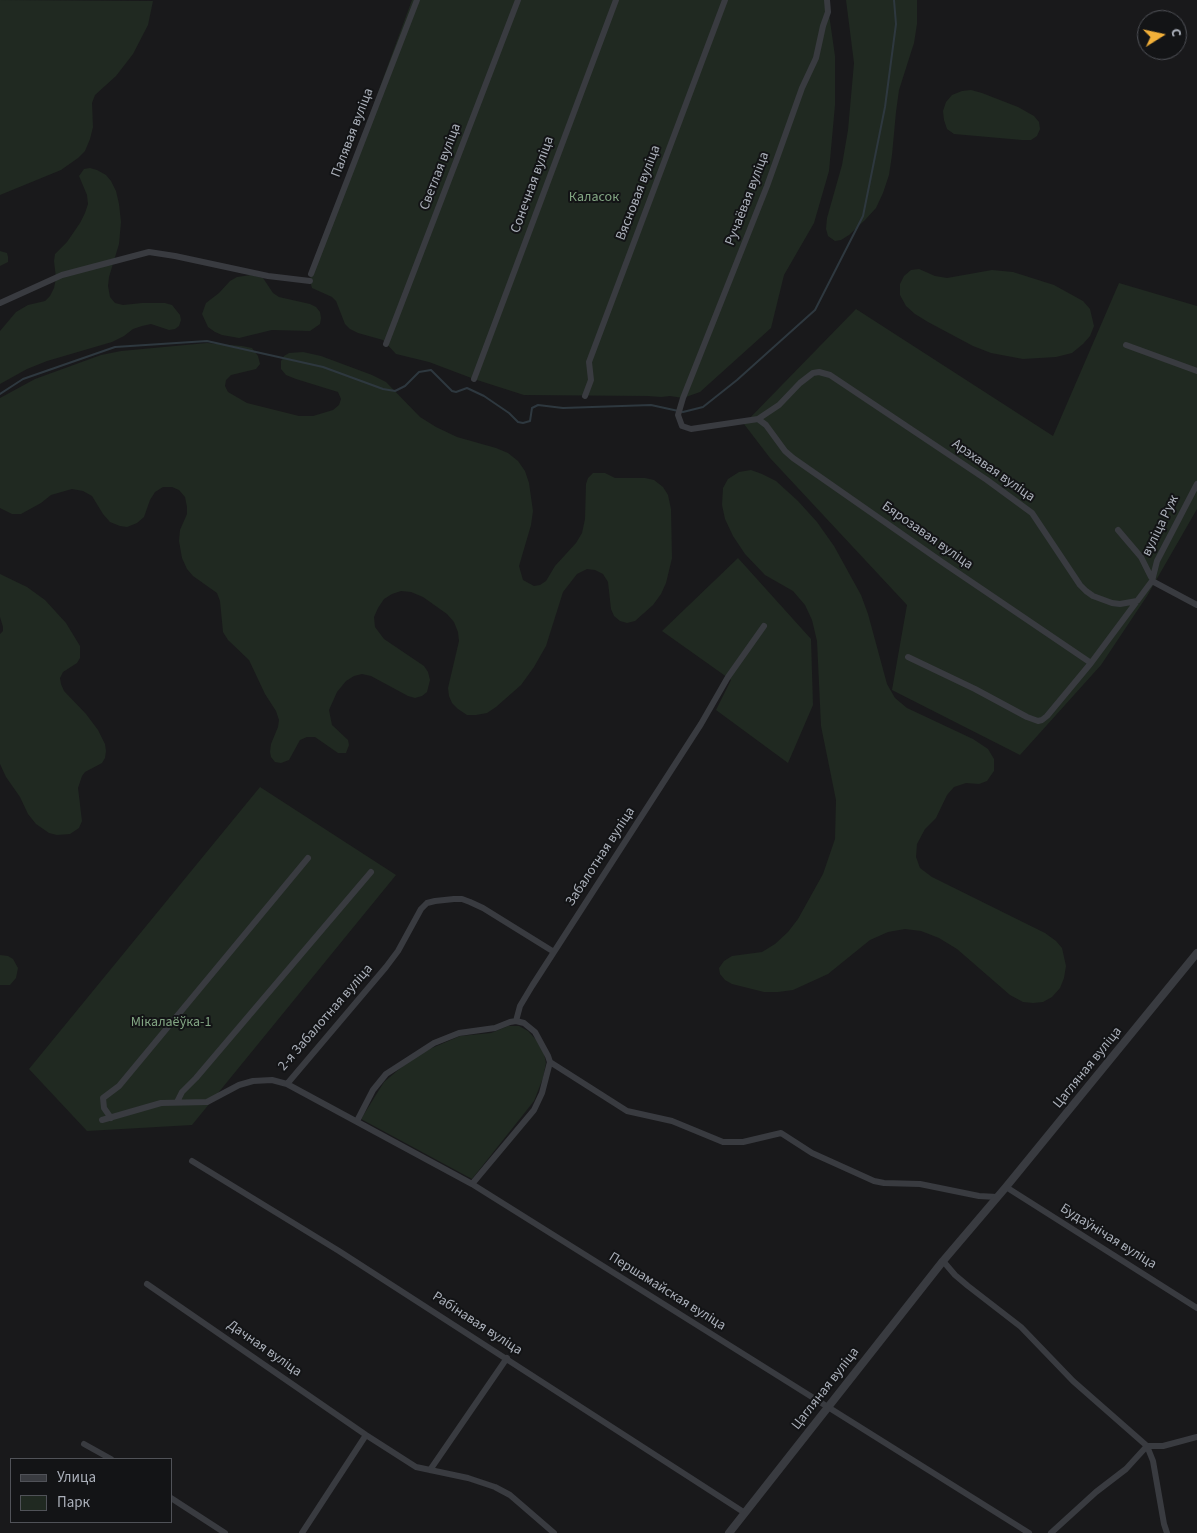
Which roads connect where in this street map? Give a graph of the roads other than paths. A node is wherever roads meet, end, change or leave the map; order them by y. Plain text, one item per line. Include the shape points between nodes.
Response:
1 (417, 0) edge
2 (518, 0) edge
3 (616, 0) edge
4 (725, 0) edge
5 (828, 4) edge
6 (0, 303) edge
7 (386, 344) dead end
8 (1126, 344) dead end
9 (1197, 371) edge
10 (474, 379) dead end
11 (585, 396) dead end
12 (758, 419) junction
13 (1197, 484) edge
14 (1118, 530) dead end
15 (1152, 581) junction
16 (1137, 600) junction
17 (1197, 605) edge
18 (764, 626) dead end
19 (908, 657) dead end
20 (1091, 663) junction
21 (308, 858) dead end
22 (371, 872) dead end
23 (554, 952) junction
24 (1197, 953) edge
25 (516, 1021) junction
26 (550, 1062) junction
27 (287, 1084) junction
28 (177, 1102) junction
29 (111, 1118) junction
30 (102, 1120) dead end
31 (357, 1121) junction
32 (192, 1161) dead end
33 (472, 1184) junction
34 (1006, 1186) junction
35 (997, 1197) junction
36 (944, 1261) junction
37 (147, 1284) dead end
38 (1197, 1308) edge
39 (508, 1358) junction
40 (828, 1406) junction
41 (366, 1435) junction
42 (1197, 1437) edge
43 (84, 1444) dead end
44 (1147, 1446) junction
45 (109, 1458) edge
46 (430, 1470) junction
47 (172, 1499) edge
48 (745, 1513) junction
49 (225, 1533) edge
50 (302, 1533) edge
51 (554, 1533) edge
52 (730, 1533) edge
53 (1029, 1533) edge
54 (1051, 1533) edge
55 (1167, 1533) edge

1 - 6 street, Палявая вуліца via 310,278 268,276 149,252 62,275
2 - 7 street, Светлая вуліца
3 - 10 street, Сонечная вуліца
4 - 11 street, Вясновая вуліца via 589,362 591,380
5 - 12 street, Ручаёвая вуліца via 816,58 678,412 682,426 691,429
8 - 9 street
12 - 16 street, Арэхавая вуліца via 779,405 813,373 825,373 836,378 1026,508 1086,591 1112,603
12 - 20 street, Бярозавая вуліца via 799,463
13 - 15 street, вуліца Руж via 1157,561
14 - 15 street via 1141,557
15 - 16 street
15 - 17 street
16 - 20 street
18 - 23 street, Забалотная вуліца
19 - 20 street via 1038,721 1047,716
21 - 29 street via 119,1086 103,1098 104,1108
22 - 28 street via 182,1092
23 - 25 street, Забалотная вуліца via 523,1000
23 - 27 street, 2-я Забалотная вуліца via 483,908 462,899 427,903 386,967
24 - 34 street, Цагляная вуліца
25 - 26 street via 535,1032
25 - 31 street via 451,1036 406,1060 386,1074 372,1090
26 - 33 street via 534,1110
26 - 35 street via 627,1111 672,1121 723,1142 743,1142 781,1133 812,1153 864,1178
27 - 28 street, 2-я Забалотная вуліца via 272,1080 253,1081 207,1102
27 - 31 street, Першамайская вуліца
28 - 29 street, 2-я Забалотная вуліца via 153,1105
29 - 30 street, 2-я Забалотная вуліца
31 - 33 street, Першамайская вуліца
32 - 39 street, Рабінавая вуліца
33 - 40 street, Першамайская вуліца
34 - 35 street, Цагляная вуліца
34 - 38 street, Будаўнічая вуліца
35 - 36 street, Цагляная вуліца
36 - 40 street, Цагляная вуліца
36 - 44 street via 955,1275 1021,1327 1073,1381
37 - 41 street, Дачная вуліца
39 - 46 street
39 - 48 street, Рабінавая вуліца
40 - 48 street, Цагляная вуліца
40 - 53 street, Першамайская вуліца
41 - 46 street, Дачная вуліца via 416,1467
41 - 50 street
42 - 44 street via 1163,1446
43 - 45 street
44 - 54 street via 1126,1470
44 - 55 street
46 - 51 street, Дачная вуліца via 495,1487 510,1495
47 - 49 street
48 - 52 street, Цагляная вуліца

